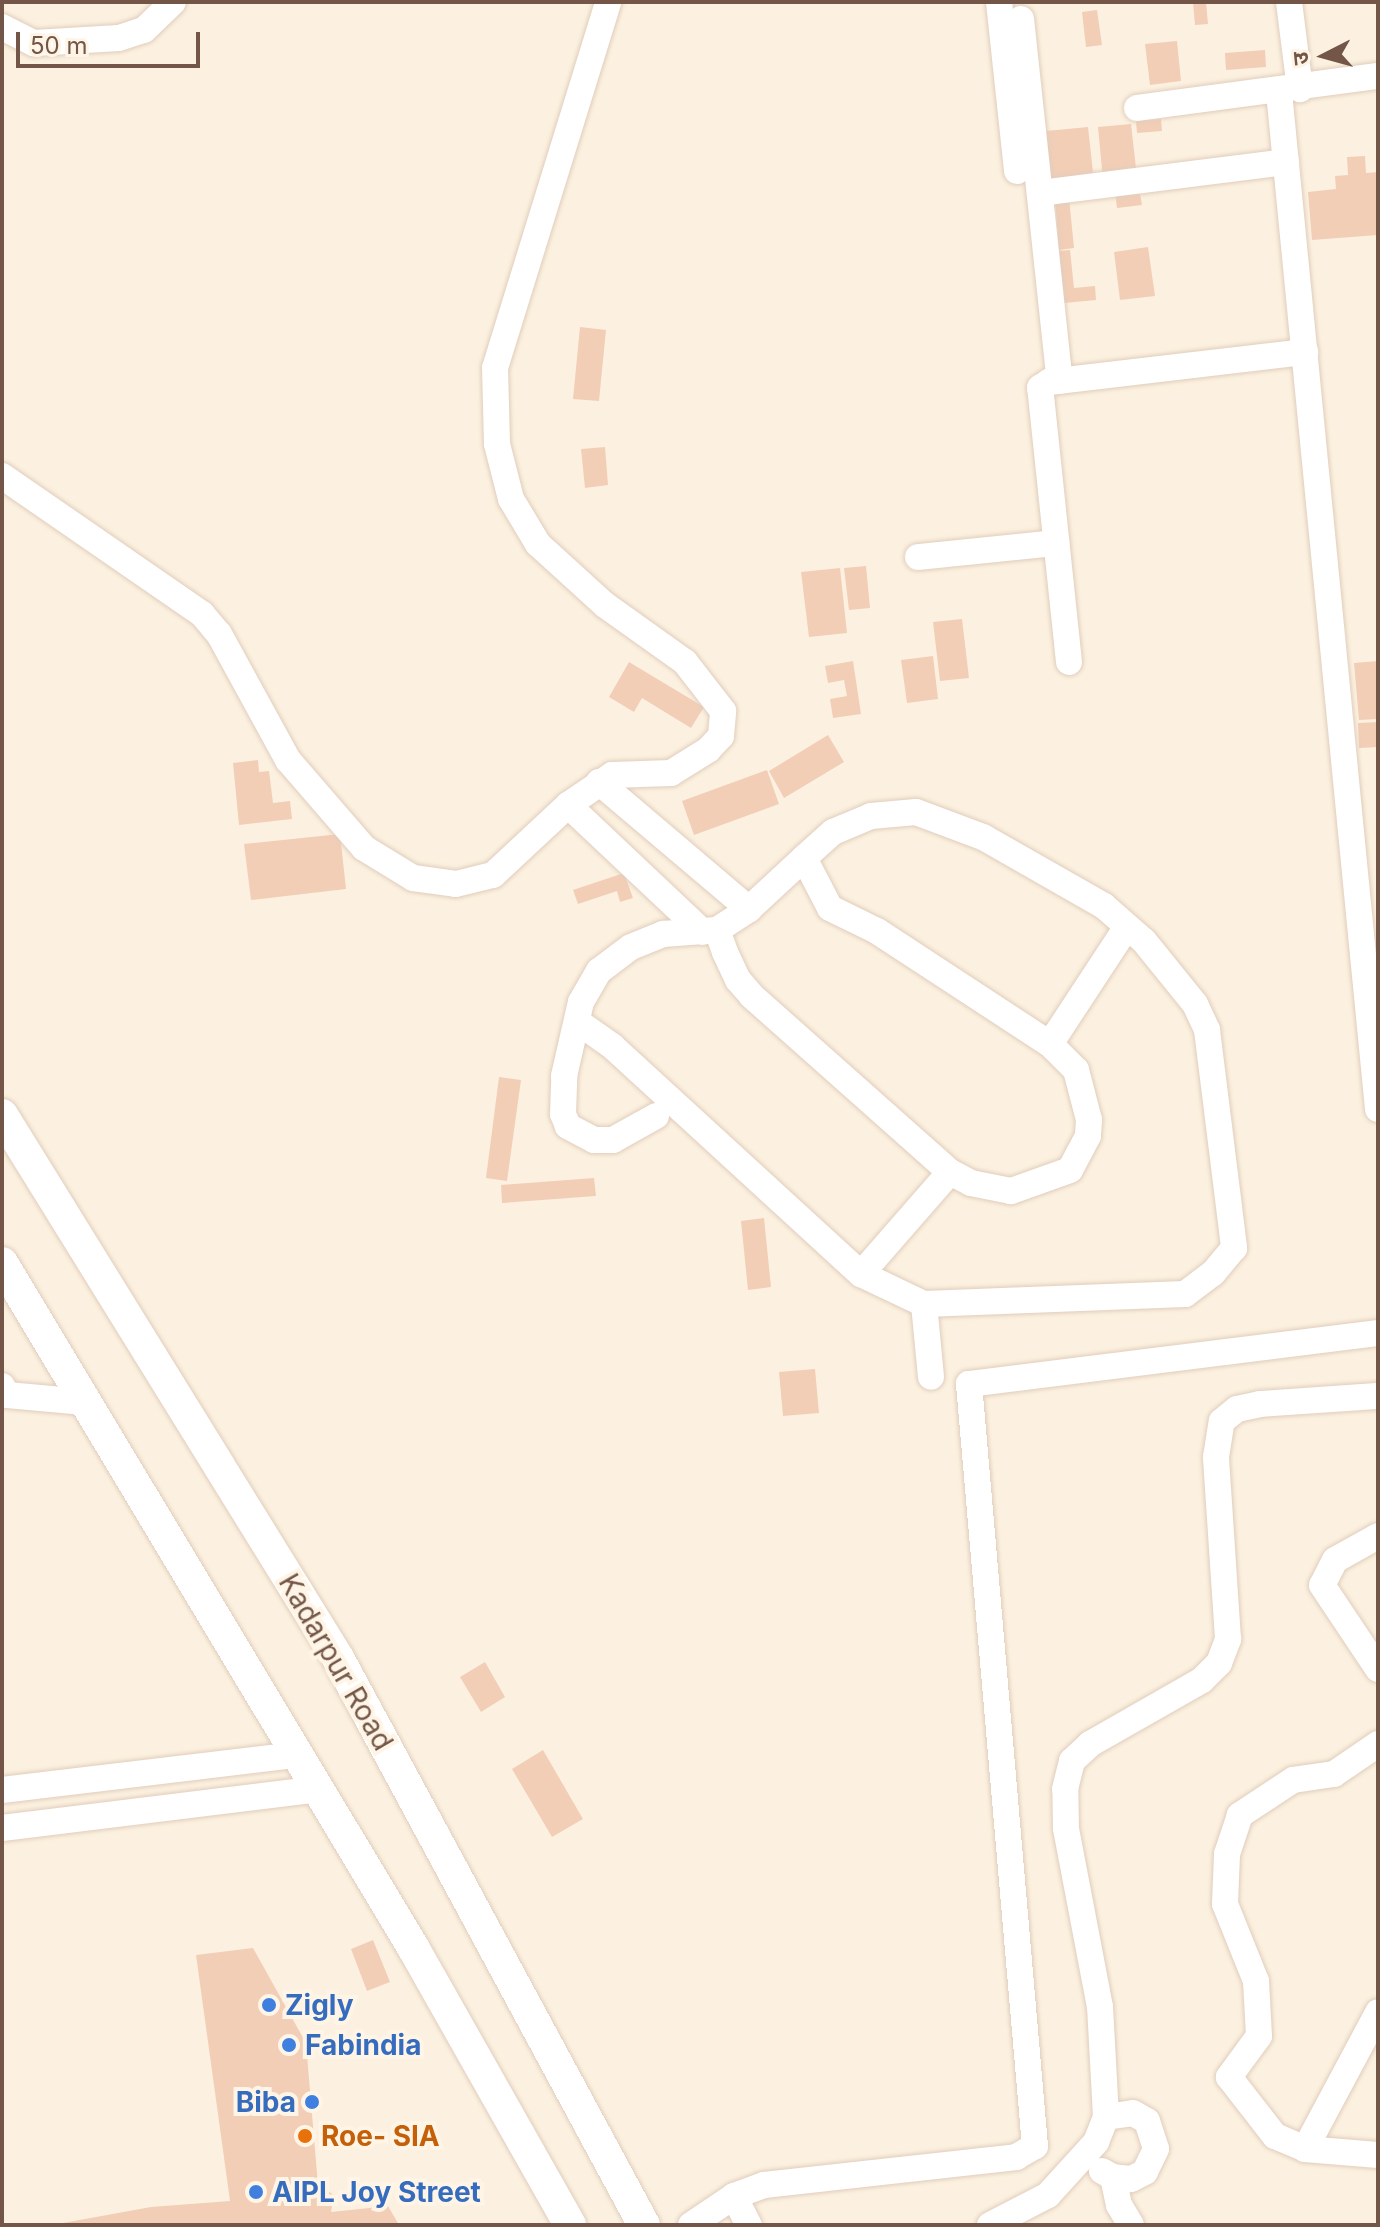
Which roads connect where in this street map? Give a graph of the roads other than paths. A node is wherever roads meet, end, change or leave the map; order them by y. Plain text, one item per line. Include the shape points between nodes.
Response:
1 (173, 2) edge
2 (608, 2) edge
3 (999, 2) edge
4 (1289, 2) edge
5 (1021, 19) dead end
6 (2, 27) edge
7 (1378, 76) edge
8 (1290, 90) junction
9 (1137, 108) dead end
10 (1286, 162) junction
11 (1017, 171) dead end
12 (1040, 193) junction
13 (1305, 352) junction
14 (1060, 381) junction
15 (2, 476) edge
16 (1056, 543) junction
17 (918, 557) dead end
18 (1069, 662) dead end
19 (599, 782) junction
20 (568, 805) junction
21 (804, 858) junction
22 (749, 909) junction
23 (1127, 927) junction
24 (710, 931) junction
25 (578, 1022) junction
26 (1050, 1044) junction
27 (1378, 1109) edge
28 (2, 1115) edge
29 (656, 1116) dead end
30 (950, 1172) junction
31 (2, 1263) edge
32 (861, 1274) junction
33 (924, 1304) junction
34 (1378, 1333) edge
35 (931, 1377) dead end
36 (2, 1386) edge
37 (1378, 1396) edge
38 (85, 1402) junction
39 (1378, 1536) edge
40 (1378, 1669) edge
41 (1378, 1744) edge
42 (294, 1755) junction
43 (187, 1768) junction
44 (52, 1785) junction
45 (318, 1789) junction
46 (2, 1790) edge
47 (191, 1805) junction
48 (57, 1821) junction
49 (2, 1828) edge
50 (1378, 2012) edge
51 (1106, 2117) junction
52 (1096, 2142) junction
53 (1305, 2149) junction
54 (1378, 2155) edge
55 (1113, 2177) junction
56 (734, 2196) junction
57 (570, 2225) edge
58 (644, 2225) edge
59 (691, 2225) edge
60 (749, 2225) edge
61 (990, 2225) edge
62 (1131, 2225) edge

1 - 6 street via 144,30 119,38 34,43
2 - 19 street via 495,368 497,444 511,499 538,544 605,605 685,662 723,711 724,723 721,736 708,750 671,773 612,775
3 - 11 street
4 - 8 street
5 - 12 street
7 - 8 street
8 - 9 street
8 - 10 street
10 - 12 street
10 - 13 street
12 - 14 street
13 - 14 street
13 - 27 street
14 - 16 street via 1044,383 1039,393
15 - 20 street via 202,614 219,634 288,760 364,848 390,866 432,884 493,875
16 - 17 street
16 - 18 street
19 - 20 street
19 - 22 street
20 - 24 street
21 - 22 street
21 - 23 street via 848,823 893,812 932,815 1052,874
21 - 26 street via 830,908 877,931
22 - 24 street
23 - 26 street
23 - 33 street via 1174,976 1207,1030 1234,1248 1185,1294
24 - 25 street via 663,934 631,947 589,985
24 - 30 street via 752,996
25 - 29 street via 563,1085 568,1126 576,1135 613,1140
25 - 32 street via 623,1056
26 - 30 street via 1076,1070 1087,1097 1088,1136 1070,1170 1011,1191 991,1189
28 - 58 street, Kadarpur Road via 338,1658
30 - 32 street
31 - 38 street
32 - 33 street
33 - 35 street
34 - 56 street via 969,1384 1035,2146 1016,2157 764,2185
36 - 38 street via 7,1395
37 - 51 street via 1260,1404 1237,1409 1222,1421 1216,1457 1228,1639 1219,1663 1202,1680 1090,1744 1072,1761 1065,1789 1066,1828 1100,2007
38 - 42 street
39 - 40 street via 1335,1560 1322,1585
41 - 53 street via 1334,1774 1293,1780 1240,1815 1227,1854 1225,1904 1256,1981 1259,2036 1229,2077 1275,2136
42 - 43 street
42 - 45 street
43 - 44 street
43 - 47 street
44 - 46 street
44 - 48 street
45 - 47 street
45 - 57 street
47 - 48 street
48 - 49 street
50 - 53 street
51 - 52 street
51 - 55 street via 1133,2113 1147,2121 1156,2149 1145,2172 1131,2179
52 - 55 street via 1094,2158 1101,2171
52 - 61 street via 1048,2195
53 - 54 street
55 - 62 street via 1119,2205
56 - 59 street
56 - 60 street

